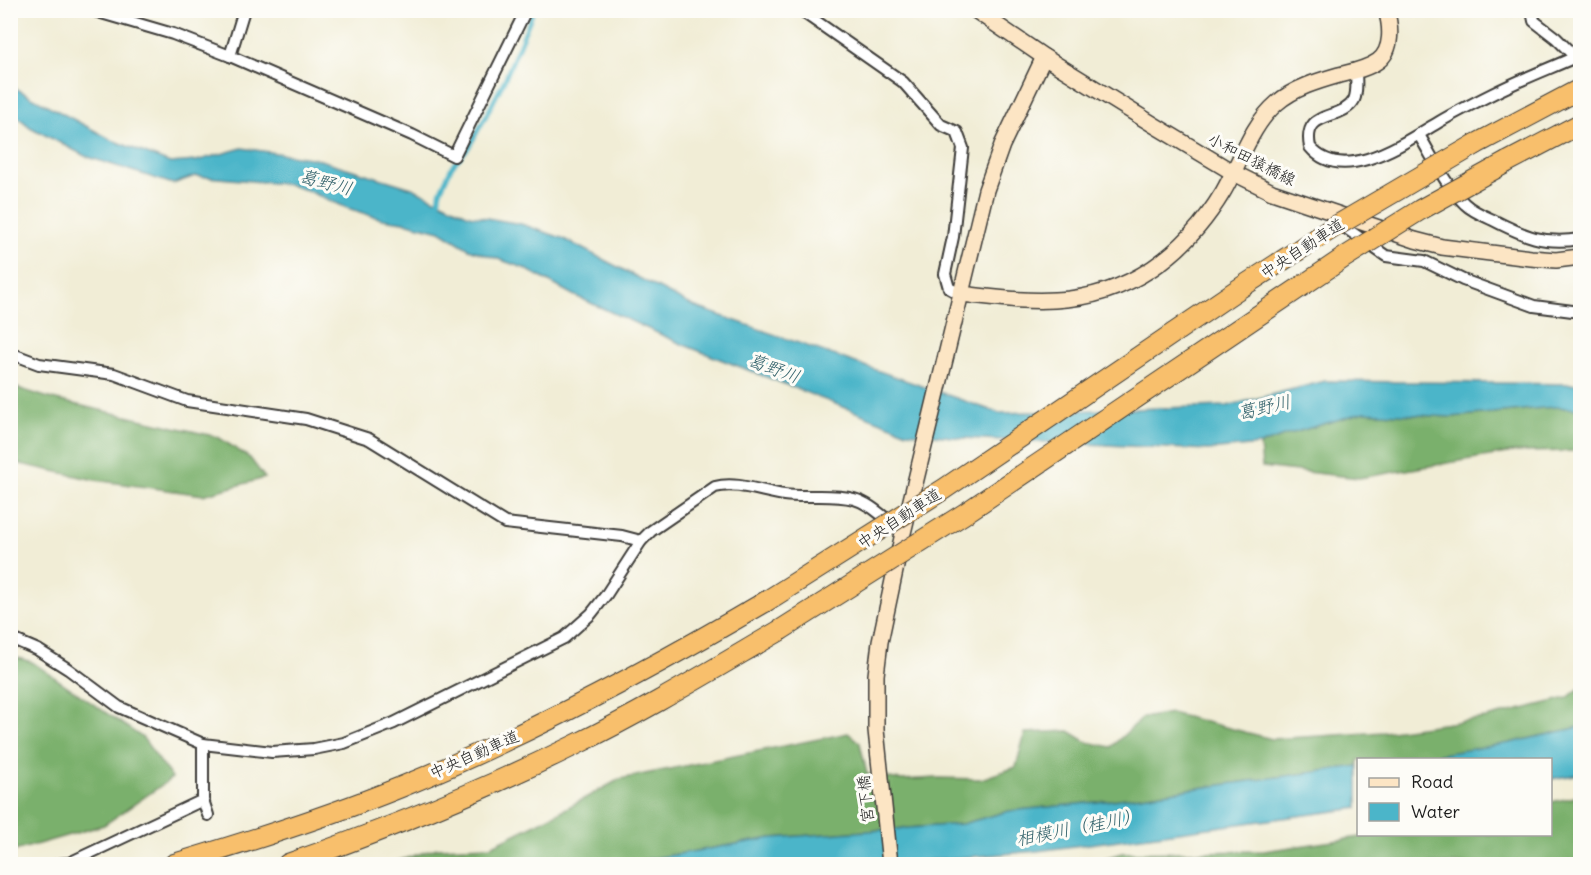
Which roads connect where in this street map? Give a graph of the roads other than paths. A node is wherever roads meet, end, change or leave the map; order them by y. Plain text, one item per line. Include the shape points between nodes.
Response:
1 (91, 10) edge
2 (244, 10) edge
3 (526, 10) edge
4 (800, 10) edge
5 (975, 10) edge
6 (1386, 10) edge
7 (1537, 10) edge
8 (230, 56) junction
9 (1578, 56) edge
10 (1044, 57) junction
11 (1356, 71) junction
12 (1581, 89) edge
13 (1581, 124) edge
14 (1419, 135) junction
15 (1234, 173) junction
16 (1320, 210) junction
17 (1581, 239) edge
18 (1581, 257) edge
19 (960, 294) junction
20 (1581, 312) edge
21 (10, 353) edge
22 (903, 533) junction
23 (641, 542) junction
24 (10, 638) edge
25 (203, 744) junction
26 (203, 800) junction
27 (208, 814) dead end
28 (58, 864) edge
29 (174, 864) edge
30 (288, 864) edge
31 (890, 864) edge

1 - 8 street
2 - 8 street
3 - 8 street via 454,156
4 - 19 street via 903,82 941,125 957,132 963,148 945,274 949,288
5 - 10 street, 小和田猿橋線
6 - 11 street via 1389,43 1378,61
7 - 9 street via 1534,21
9 - 14 street via 1498,91
10 - 15 street, 小和田猿橋線
10 - 19 street, 宮下橋 via 1002,145 986,190
11 - 14 street via 1353,101 1312,127 1309,138 1313,151 1330,160 1356,161 1385,154
11 - 15 street via 1315,82 1276,104 1259,124
12 - 29 highway, 中央自動車道, bridge via 1476,144 1331,229 934,495 704,638 569,711 402,787
13 - 30 highway, 中央自動車道, bridge via 1420,210 964,514 652,704 537,763 414,818
14 - 17 street via 1451,189 1467,206 1523,236 1559,242
15 - 16 street, 小和田猿橋線
15 - 19 street via 1218,201 1184,244 1129,283 1054,301
16 - 18 street, 小和田猿橋線 via 1442,247 1540,259
16 - 20 street via 1386,256 1424,261 1534,306
19 - 22 street, 宮下橋
21 - 23 street via 39,364 114,374 187,400 306,419 369,439 505,523 622,536
22 - 23 street via 866,503 854,499 786,495 722,485 651,531
22 - 31 street, 宮下橋 via 876,675 876,730
23 - 25 street via 591,614 564,638 394,723 314,749 272,752
24 - 25 street via 38,650 119,707
25 - 26 street
26 - 27 street
26 - 28 street via 80,858

